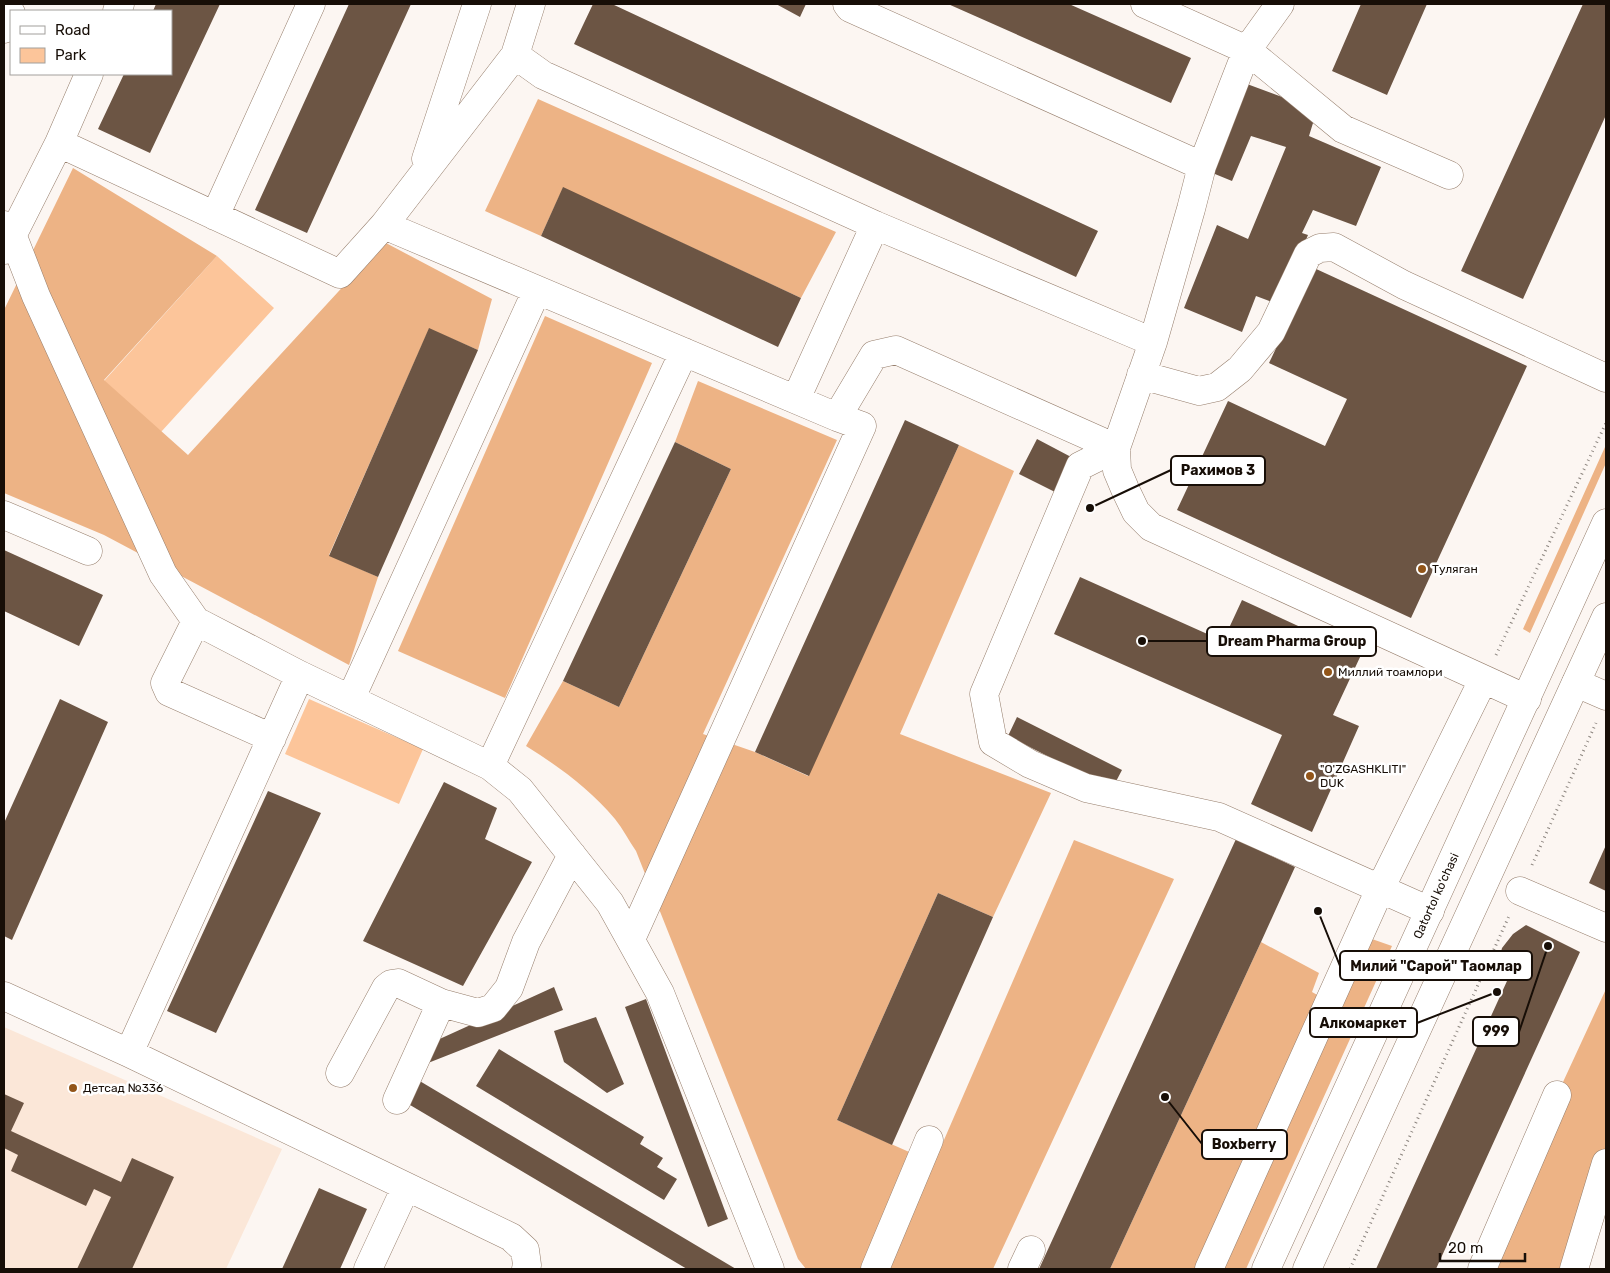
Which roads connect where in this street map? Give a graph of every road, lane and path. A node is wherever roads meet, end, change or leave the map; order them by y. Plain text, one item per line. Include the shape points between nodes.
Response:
1 (311, 4) edge
2 (477, 4) edge
3 (531, 4) edge
4 (847, 4) edge
5 (1145, 4) edge
6 (1280, 4) edge
7 (10, 16) edge
8 (4, 29) edge
9 (1247, 50) junction
10 (515, 55) junction
11 (89, 75) edge
12 (58, 143) junction
13 (1202, 166) junction
14 (1449, 175) dead end
15 (419, 180) junction
16 (214, 216) junction
17 (384, 225) junction
18 (875, 225) junction
19 (7, 238) edge
20 (537, 290) junction
21 (1153, 342) junction
22 (684, 352) junction
23 (1141, 375) junction
24 (1606, 378) edge
25 (796, 399) junction
26 (837, 417) junction
27 (1606, 423) edge
28 (1116, 448) junction
29 (4, 515) edge
30 (1606, 523) edge
31 (88, 551) dead end
32 (1606, 617) edge
33 (196, 621) junction
34 (1541, 668) junction
35 (300, 675) junction
36 (1484, 680) junction
37 (1576, 683) junction
38 (351, 698) junction
39 (1527, 699) junction
40 (1602, 706) edge
41 (1562, 716) junction
42 (272, 738) junction
43 (490, 766) junction
44 (572, 855) junction
45 (1380, 889) junction
46 (1520, 891) junction
47 (1430, 911) junction
48 (1606, 928) edge
49 (631, 939) junction
50 (4, 996) edge
51 (441, 1003) junction
52 (129, 1053) junction
53 (340, 1073) dead end
54 (1558, 1095) dead end
55 (397, 1100) dead end
56 (929, 1140) dead end
57 (1606, 1163) edge
58 (406, 1187) junction
59 (368, 1269) edge
60 (526, 1269) edge
61 (770, 1269) edge
62 (875, 1269) edge
63 (1208, 1269) edge
64 (1266, 1269) edge
65 (1307, 1269) edge
66 (1350, 1269) edge
67 (1482, 1269) edge
68 (1574, 1269) edge

1 - 16 street
2 - 15 street
3 - 10 street
4 - 13 street
5 - 9 street
6 - 9 street
7 - 8 street
9 - 13 street
9 - 14 street via 1343,129
10 - 15 street
10 - 18 street via 543,75
11 - 12 street
12 - 16 street
12 - 19 street
13 - 21 street
15 - 17 street
16 - 17 street via 340,274
17 - 20 street
18 - 21 street
18 - 25 street
19 - 33 street via 163,574
20 - 22 street
20 - 38 street
21 - 23 street
22 - 25 street
22 - 43 street
23 - 24 street via 1199,391 1217,387 1240,369 1271,332 1308,254 1320,248 1334,247 1404,285
23 - 28 street
25 - 26 street
26 - 28 street via 874,355 896,350
26 - 49 street via 862,426
27 - 36 path
28 - 36 street via 1117,470 1125,490 1136,512 1151,527
28 - 45 street via 1080,466 984,694 993,742 1030,764 1086,788 1220,817
29 - 31 street
30 - 34 street, Qatortol ko'chasi
32 - 37 street
33 - 35 street
33 - 42 street via 165,684 166,688
34 - 37 street
34 - 39 street, Qatortol ko'chasi
35 - 38 street
35 - 42 street
36 - 39 street
36 - 45 street
37 - 39 street
37 - 40 street
37 - 41 street
38 - 43 street
39 - 41 street
39 - 47 street, Qatortol ko'chasi
40 - 46 path
41 - 65 street
42 - 52 street
43 - 44 street via 520,790
44 - 49 street via 610,903
44 - 51 street via 526,942 509,988 493,1008 478,1013
45 - 47 street
45 - 63 street
46 - 48 street
46 - 66 path
47 - 64 street, Qatortol ko'chasi
49 - 61 street via 660,993
50 - 52 street
51 - 53 street via 398,983 391,984
51 - 55 street
52 - 58 street
54 - 67 street
56 - 62 street
57 - 68 street
58 - 59 street
58 - 60 street via 511,1237 525,1250

